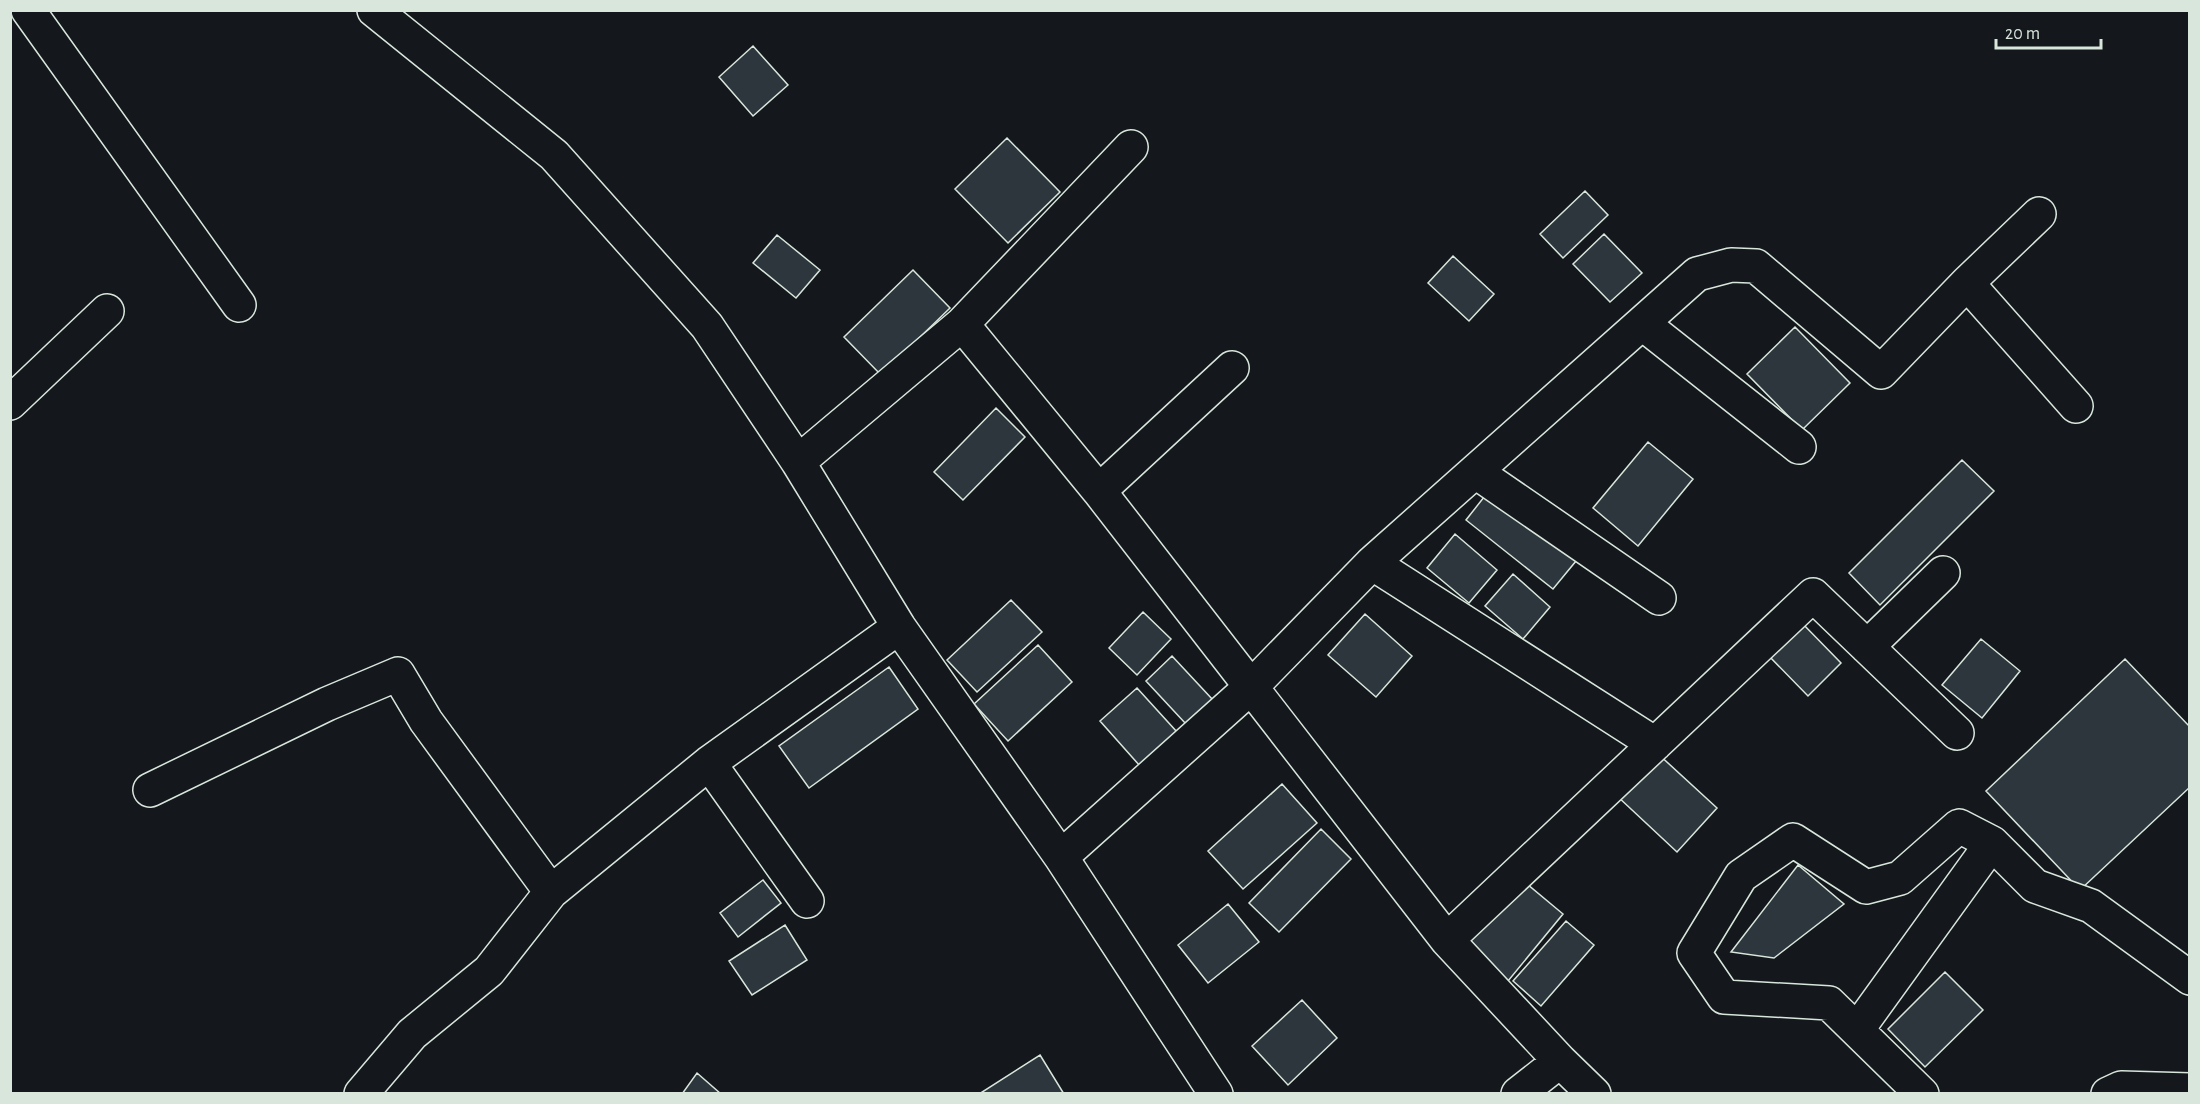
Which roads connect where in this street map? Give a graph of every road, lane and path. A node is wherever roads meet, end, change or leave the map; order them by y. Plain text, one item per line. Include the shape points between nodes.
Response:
1 (28, 10) edge
2 (374, 10) edge
3 (1131, 147) dead end
4 (2039, 214) dead end
5 (1967, 283) junction
6 (239, 305) dead end
7 (107, 311) dead end
8 (1642, 323) junction
9 (962, 324) junction
10 (1232, 368) dead end
11 (10, 403) edge
12 (2076, 406) dead end
13 (1799, 447) dead end
14 (798, 462) junction
15 (1476, 472) junction
16 (1099, 491) junction
17 (1372, 563) junction
18 (1943, 573) dead end
19 (1659, 598) dead end
20 (898, 627) junction
21 (1867, 647) junction
22 (1251, 687) junction
23 (1957, 733) dead end
24 (1655, 744) junction
25 (709, 763) junction
26 (150, 790) dead end
27 (1992, 843) junction
28 (1061, 857) junction
29 (550, 892) junction
30 (807, 901) dead end
31 (1447, 940) junction
32 (2190, 978) edge
33 (1857, 1030) junction
34 (1560, 1061) junction
35 (2190, 1090) edge
36 (361, 1094) edge
37 (1216, 1094) edge
38 (1518, 1094) edge
39 (1594, 1094) edge
40 (1922, 1094) edge
41 (2108, 1094) edge

1 - 6 street
2 - 14 street via 554,155 707,326
3 - 9 street
4 - 5 street
5 - 8 street via 1881,372 1756,267 1731,265 1697,274
5 - 12 street
7 - 11 street
8 - 13 street
8 - 15 street
9 - 14 street
9 - 16 street
10 - 16 street
14 - 20 street
15 - 17 street
15 - 19 street
16 - 22 street
17 - 22 street
17 - 24 street
18 - 21 street
20 - 25 street
20 - 28 street
21 - 23 street
21 - 24 street via 1813,596
22 - 28 street
22 - 31 street
24 - 31 street
25 - 29 street
25 - 30 street
26 - 29 street via 398,674 426,721
27 - 32 street via 2036,886 2091,906
27 - 33 street
27 - 33 street via 1959,826 1900,878 1866,887 1793,840 1741,876 1694,953 1724,997 1829,1003
28 - 37 street
29 - 36 street via 489,971 412,1034
31 - 34 street
33 - 40 street
34 - 38 street
34 - 39 street
35 - 41 street via 2121,1088

